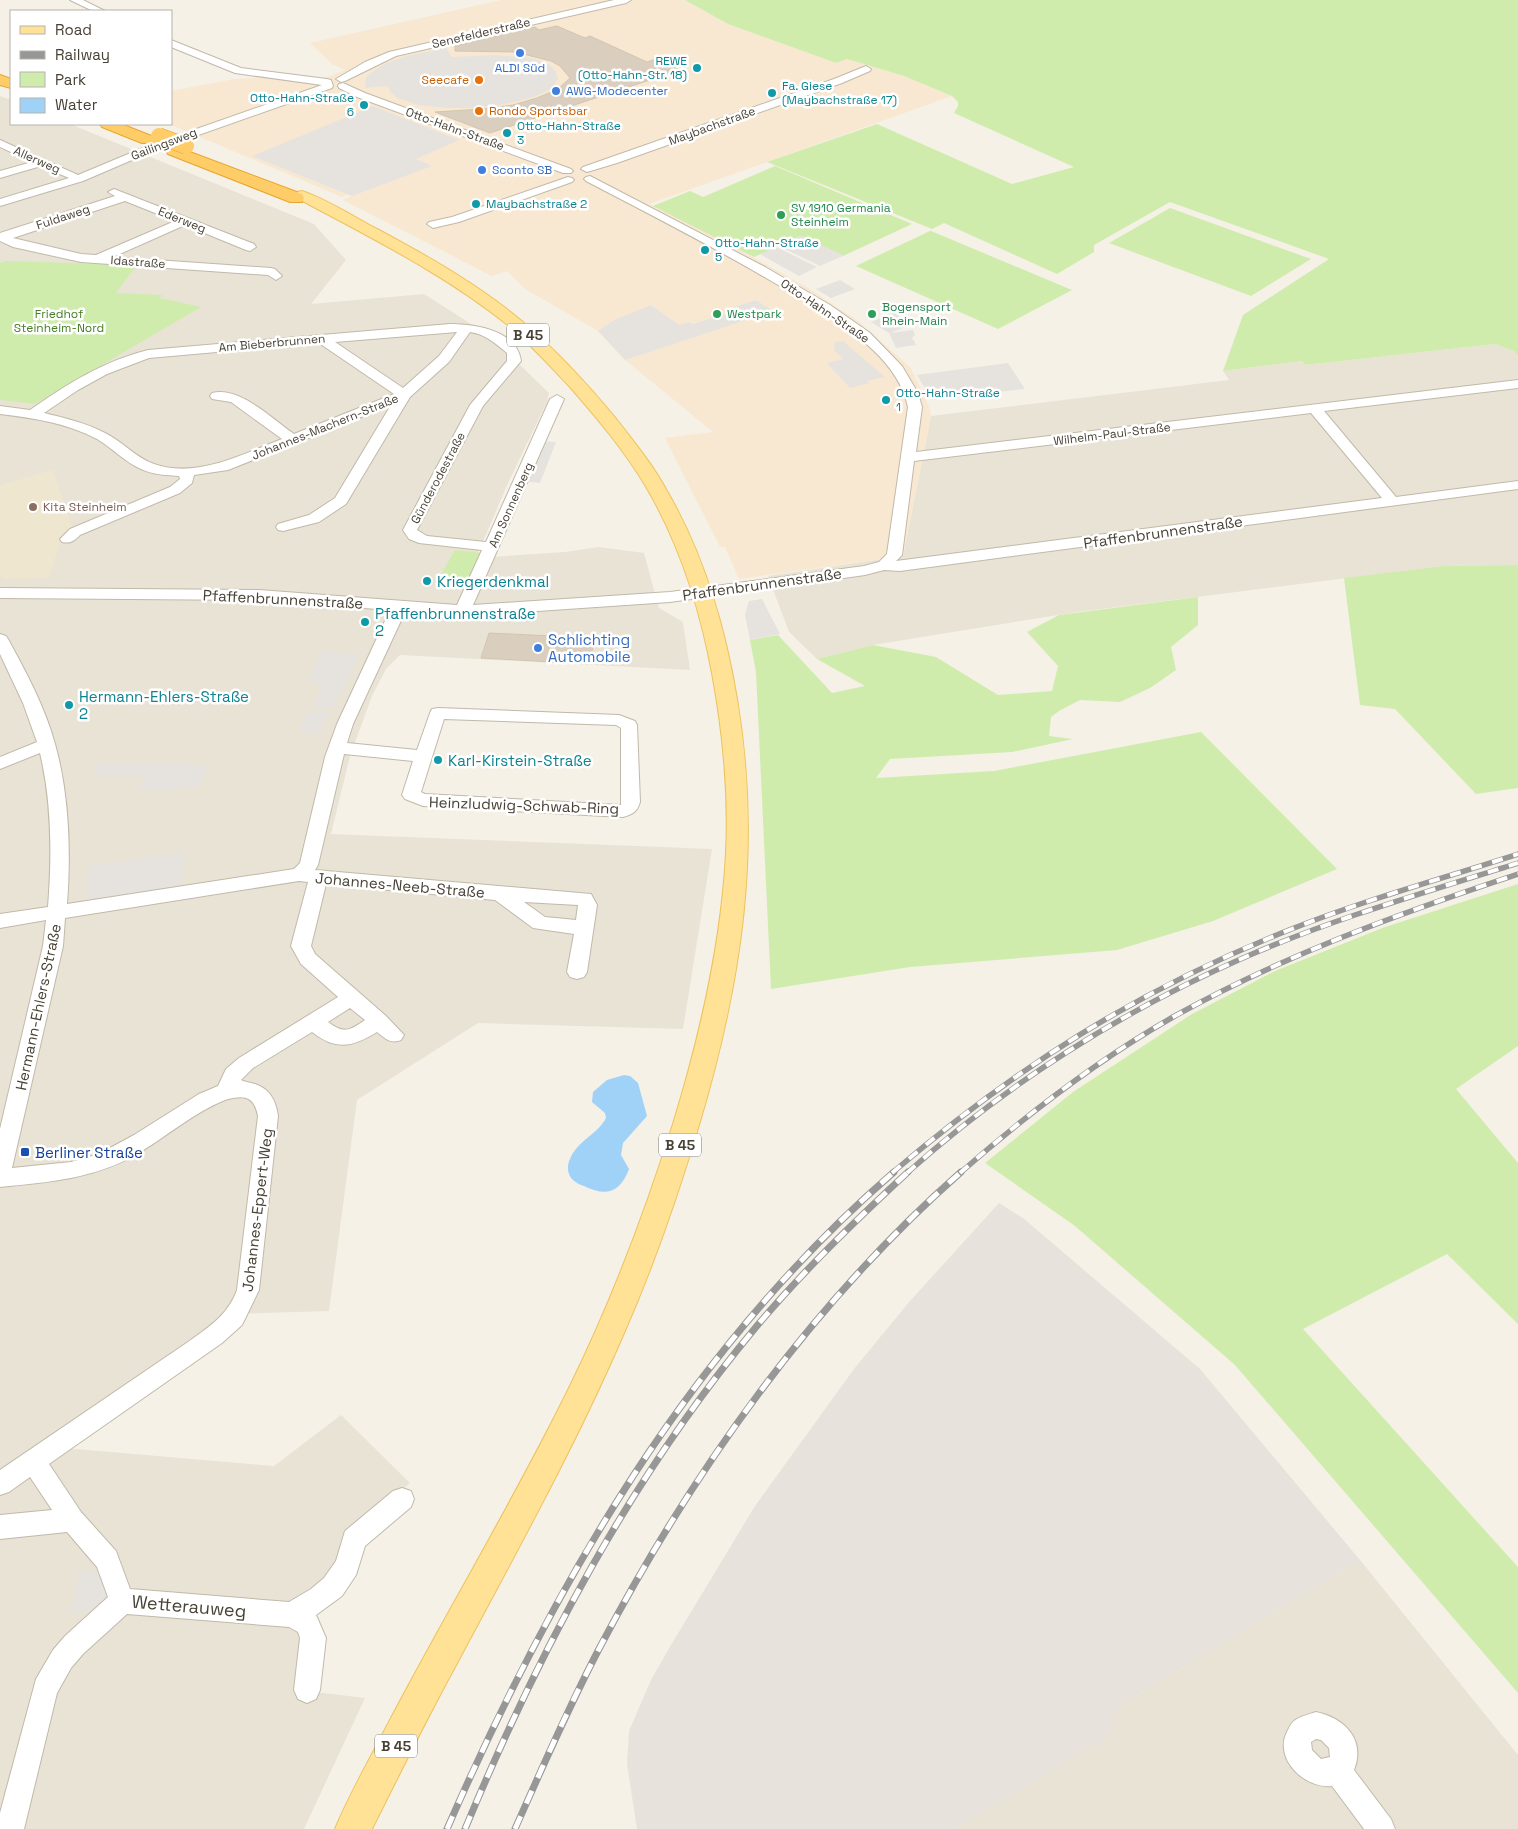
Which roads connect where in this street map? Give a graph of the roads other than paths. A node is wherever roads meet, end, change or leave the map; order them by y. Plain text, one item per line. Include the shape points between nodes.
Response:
1 (75, 0) edge
2 (626, 0) edge
3 (98, 10) edge
4 (172, 43) edge
5 (866, 69) dead end
6 (342, 83) junction
7 (328, 84) junction
8 (111, 125) edge
9 (132, 125) edge
10 (154, 138) junction
11 (0, 143) edge
12 (42, 162) junction
13 (590, 173) junction
14 (567, 175) junction
15 (0, 176) edge
16 (73, 176) dead end
17 (119, 194) joint
18 (299, 197) joint
19 (0, 203) edge
20 (185, 221) junction
21 (433, 224) dead end
22 (0, 238) edge
23 (250, 247) dead end
24 (97, 259) junction
25 (276, 276) dead end
26 (466, 328) junction
27 (322, 339) junction
28 (514, 356) joint
29 (1518, 384) edge
30 (404, 395) junction
31 (218, 396) dead end
32 (557, 399) dead end
33 (0, 410) edge
34 (1315, 410) junction
35 (33, 414) junction
36 (293, 440) junction
37 (909, 457) junction
38 (186, 472) junction
39 (1518, 485) edge
40 (1392, 501) junction
41 (283, 527) dead end
42 (67, 539) dead end
43 (492, 547) junction
44 (884, 565) junction
45 (0, 593) edge
46 (703, 593) junction
47 (399, 607) junction
48 (463, 610) junction
49 (0, 639) edge
50 (46, 744) junction
51 (337, 748) junction
52 (423, 756) junction
53 (0, 763) edge
54 (309, 876) junction
55 (500, 894) junction
56 (57, 913) junction
57 (0, 920) edge
58 (584, 928) junction
59 (577, 972) dead end
60 (351, 998) junction
61 (379, 1021) junction
62 (313, 1022) junction
63 (394, 1035) dead end
64 (228, 1090) junction
65 (8, 1113) edge
66 (0, 1176) edge
67 (34, 1461) junction
68 (0, 1484) edge
69 (402, 1498) dead end
70 (72, 1520) junction
71 (0, 1527) edge
72 (122, 1601) junction
73 (292, 1615) junction
74 (307, 1690) dead end
75 (1337, 1770) dead end
76 (10, 1829) edge
77 (353, 1829) edge
78 (1381, 1829) edge

1 - 3 street
2 - 6 street, Senefelderstraße via 393,54 368,64
4 - 7 street via 239,72
5 - 13 street, Maybachstraße via 613,161
6 - 7 street
6 - 14 street, Otto-Hahn-Straße via 361,95
7 - 19 street, Gailingsweg via 164,143 80,179
8 - 10 highway, B 45
9 - 10 highway, B 45
10 - 18 highway, B 45
11 - 12 street, Allerweg
12 - 15 street
12 - 16 street, Allerweg
13 - 14 street, Otto-Hahn-Straße
13 - 37 street, Otto-Hahn-Straße via 744,259 828,310 873,342 901,374 914,399
14 - 21 street via 456,220
17 - 20 street, Ederweg
17 - 22 street, Fuldaweg
18 - 46 main road, B 45 via 410,253 478,296 516,324 552,358 596,406 650,476 664,500
20 - 23 street, Ederweg
20 - 24 street
22 - 24 street, Idastraße
24 - 25 street, Idastraße via 271,272
26 - 27 street, Am Bieberbrunnen
26 - 28 street, Am Bieberbrunnen via 492,333
26 - 30 street, Johannes-Machern-Straße via 444,359
27 - 30 street
27 - 35 street, Am Bieberbrunnen via 143,355 90,377
28 - 43 street, Günderodestraße via 510,366 477,405 410,530 414,536 424,540
29 - 34 street, Wilhelm-Paul-Straße
30 - 36 street, Johannes-Machern-Straße
30 - 41 street via 341,501 316,519
31 - 36 street via 235,398
32 - 43 street, Am Sonnenberg
33 - 35 street, Johannes-Machern-Straße
34 - 37 street, Wilhelm-Paul-Straße
34 - 40 street
35 - 38 street, Johannes-Machern-Straße via 64,421 94,433 152,468
36 - 38 street, Johannes-Machern-Straße via 223,467
37 - 44 street, Otto-Hahn-Straße via 894,555
38 - 42 street via 187,480 175,490 75,532
39 - 40 street, Pfaffenbrunnenstraße
40 - 44 street, Pfaffenbrunnenstraße via 900,566
43 - 48 street, Am Sonnenberg
44 - 46 street, Pfaffenbrunnenstraße
45 - 47 street, Pfaffenbrunnenstraße via 234,594
46 - 48 street, Pfaffenbrunnenstraße
46 - 77 main road, B 45 via 717,650 732,738 738,813 735,882 725,971 704,1067 661,1205 594,1366 515,1524
47 - 48 street, Pfaffenbrunnenstraße
47 - 51 street via 348,716
49 - 50 street, Hermann-Ehlers-Straße via 37,714
50 - 53 street
50 - 56 street, Hermann-Ehlers-Straße via 58,831
51 - 52 street
51 - 54 street
52 - 52 street, Heinzludwig-Schwab-Ring via 438,713 619,720 629,725 631,802 623,811 423,800 411,795
54 - 55 street, Johannes-Neeb-Straße
54 - 56 street
54 - 60 street via 301,946 308,959
55 - 58 street, Johannes-Neeb-Straße via 540,923
55 - 58 street, Johannes-Neeb-Straße via 584,899 588,905
56 - 57 street
56 - 65 street, Hermann-Ehlers-Straße via 53,946
58 - 59 street, Johannes-Neeb-Straße
60 - 61 street
60 - 62 street
61 - 62 street via 359,1034 343,1039 330,1036
61 - 63 street
62 - 64 street via 242,1066 228,1083
64 - 66 street, Johannes-Eppert-Weg via 207,1099 105,1161 80,1169
64 - 67 street, Johannes-Eppert-Weg via 259,1094 268,1116 248,1290 241,1311 213,1337
65 - 66 street, Hermann-Ehlers-Straße
67 - 68 street, Johannes-Eppert-Weg
67 - 70 street, Wetterauweg
69 - 73 street via 354,1539 347,1566 334,1587
70 - 71 street
70 - 72 street, Wetterauweg via 107,1560
72 - 73 street, Wetterauweg
72 - 76 street via 74,1645 45,1688
73 - 74 street via 307,1623 313,1638
75 - 78 street

